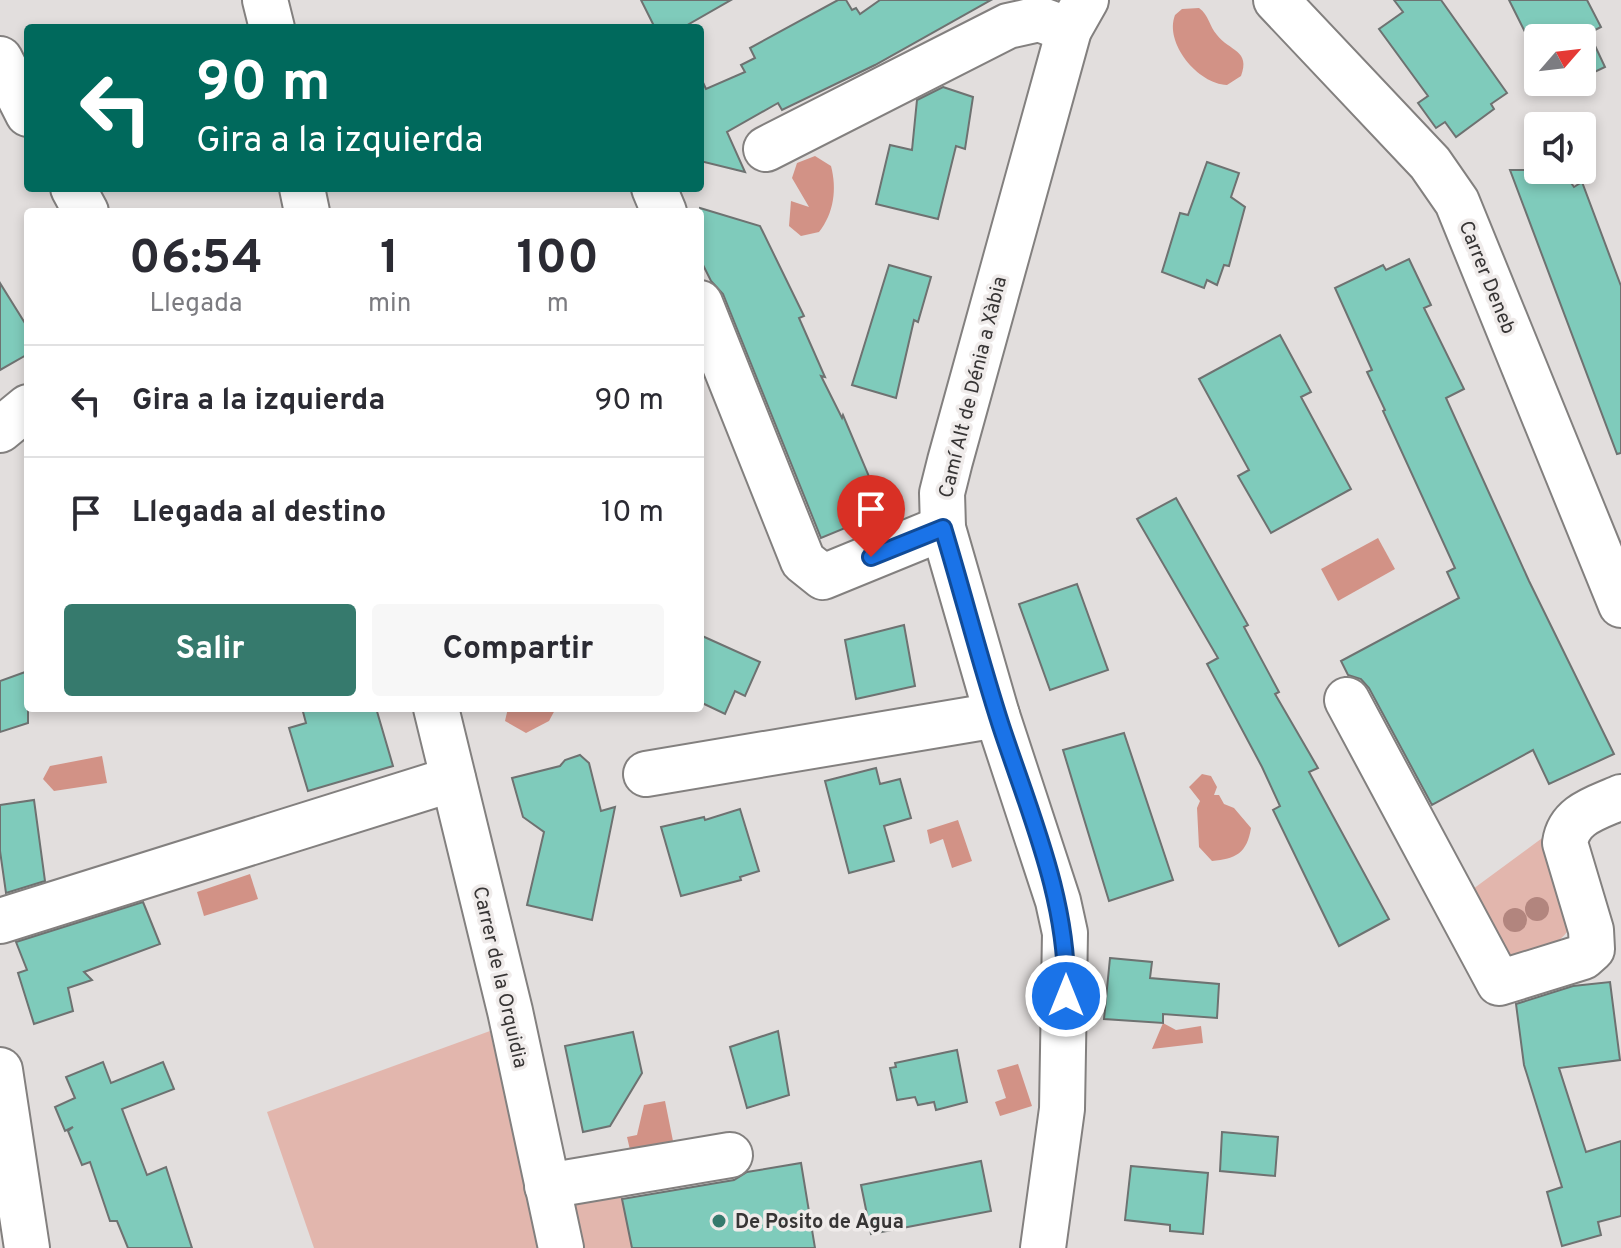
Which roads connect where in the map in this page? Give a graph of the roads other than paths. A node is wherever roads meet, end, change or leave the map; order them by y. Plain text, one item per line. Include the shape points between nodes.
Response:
1 (265, 0) edge
2 (1276, 0) edge
3 (1078, 15) edge
4 (271, 24) edge
5 (0, 59) edge
6 (24, 106) edge
7 (766, 149) dead end
8 (704, 313) edge
9 (24, 410) edge
10 (0, 430) edge
11 (943, 528) junction
12 (1621, 605) edge
13 (1347, 700) dead end
14 (437, 712) edge
15 (997, 715) junction
16 (646, 774) dead end
17 (453, 779) junction
18 (1621, 797) edge
19 (0, 921) edge
20 (0, 1070) edge
21 (730, 1155) dead end
22 (547, 1186) junction
23 (27, 1248) edge
24 (561, 1248) edge
25 (1043, 1248) edge

1 - 4 street
2 - 12 street, Carrer Deneb via 1430,163 1457,202
3 - 7 street via 1008,26
3 - 11 street, Camí Alt de Dénia a Xàbia via 950,461 942,493
5 - 6 street
8 - 11 street via 803,561 812,571 823,577
9 - 10 street
11 - 15 street, Camí Alt de Dénia a Xàbia
13 - 18 street via 1499,983 1583,957 1592,949 1565,843 1567,829 1574,819
14 - 17 street, Carrer de la Orquidia
15 - 16 street
15 - 25 street, Camí Alt de Dénia a Xàbia via 1065,933 1062,1109
17 - 19 street
17 - 22 street, Carrer de la Orquidia
20 - 23 street
21 - 22 street
22 - 24 street, Carrer de la Orquidia

